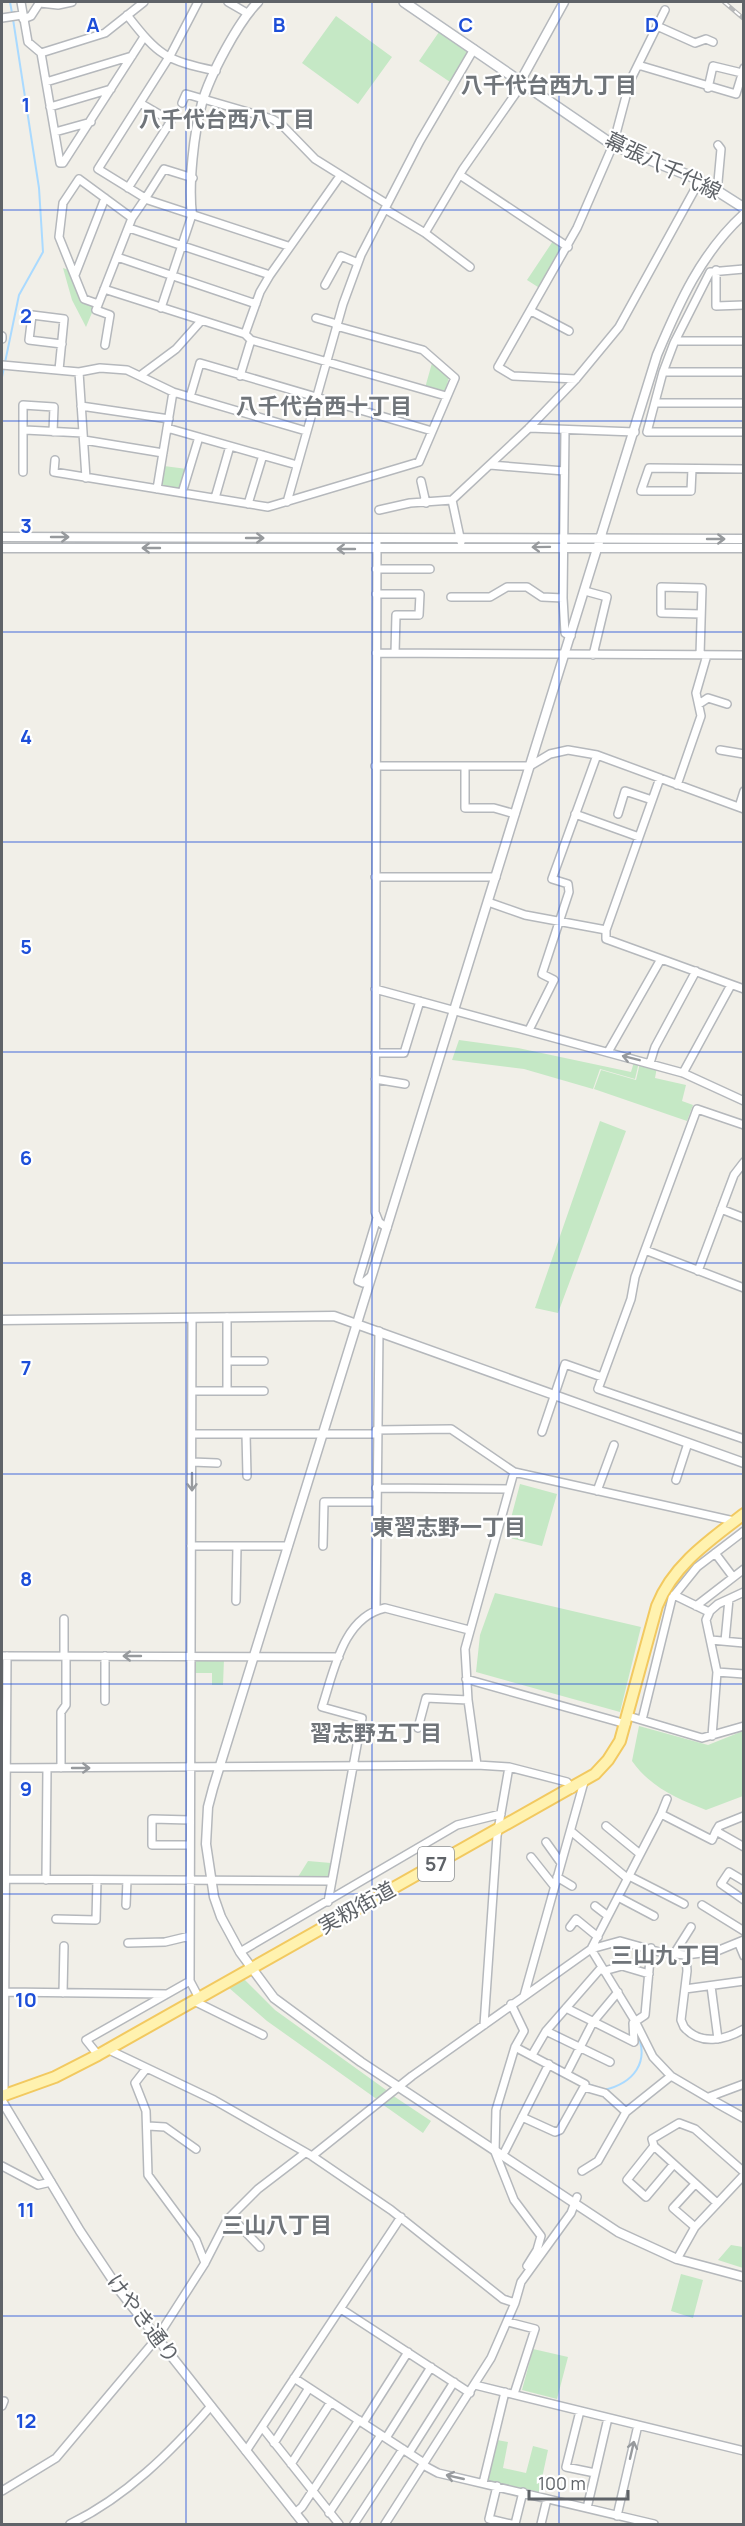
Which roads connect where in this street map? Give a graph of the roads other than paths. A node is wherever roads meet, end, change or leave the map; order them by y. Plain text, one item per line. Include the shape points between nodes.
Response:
1 (21, 2) edge
2 (40, 2) edge
3 (72, 2) edge
4 (198, 2) edge
5 (228, 2) edge
6 (258, 2) edge
7 (564, 2) edge
8 (140, 3) edge
9 (409, 3) edge
10 (665, 10) dead end
11 (247, 13) junction
12 (128, 15) junction
13 (14, 17) edge
14 (657, 26) junction
15 (144, 37) junction
16 (713, 42) dead end
17 (474, 49) junction
18 (41, 53) junction
19 (133, 56) junction
20 (169, 57) junction
21 (638, 65) junction
22 (743, 71) edge
23 (216, 72) junction
24 (46, 82) junction
25 (522, 82) junction
26 (708, 88) junction
27 (111, 89) junction
28 (203, 100) junction
29 (140, 103) junction
30 (182, 103) dead end
31 (50, 106) junction
32 (91, 122) junction
33 (55, 132) junction
34 (613, 144) junction
35 (718, 145) dead end
36 (460, 175) junction
37 (340, 176) junction
38 (193, 178) junction
39 (700, 180) junction
40 (128, 188) junction
41 (714, 188) junction
42 (105, 198) junction
43 (145, 199) junction
44 (386, 207) junction
45 (744, 208) edge
46 (744, 214) edge
47 (192, 215) junction
48 (132, 218) junction
49 (129, 228) junction
50 (425, 233) junction
51 (182, 246) junction
52 (288, 246) junction
53 (568, 247) junction
54 (117, 257) junction
55 (358, 263) junction
56 (470, 267) dead end
57 (744, 269) edge
58 (716, 270) junction
59 (75, 275) junction
60 (270, 275) junction
61 (172, 276) junction
62 (325, 285) dead end
63 (104, 289) junction
64 (98, 304) junction
65 (256, 304) junction
66 (744, 305) edge
67 (161, 308) junction
68 (531, 311) junction
69 (316, 318) dead end
70 (201, 321) junction
71 (336, 325) junction
72 (569, 331) dead end
73 (245, 334) junction
74 (251, 340) junction
75 (744, 340) edge
76 (675, 341) junction
77 (62, 344) junction
78 (105, 345) dead end
79 (326, 362) junction
80 (4, 365) edge
81 (59, 370) junction
82 (79, 372) junction
83 (663, 372) junction
84 (744, 372) edge
85 (141, 375) junction
86 (240, 376) junction
87 (576, 379) junction
88 (173, 392) junction
89 (446, 396) junction
90 (190, 397) junction
91 (315, 398) junction
92 (656, 403) junction
93 (744, 403) edge
94 (81, 406) junction
95 (169, 419) junction
96 (167, 428) junction
97 (529, 428) junction
98 (25, 430) junction
99 (565, 430) junction
100 (306, 431) junction
101 (432, 431) junction
102 (53, 432) junction
103 (635, 432) junction
104 (744, 432) edge
105 (83, 436) junction
106 (199, 437) junction
107 (230, 446) junction
108 (163, 453) junction
109 (262, 455) junction
110 (55, 460) dead end
111 (297, 465) junction
112 (490, 465) junction
113 (692, 469) junction
114 (744, 469) edge
115 (564, 471) junction
116 (23, 472) dead end
117 (86, 478) junction
118 (420, 481) dead end
119 (157, 489) junction
120 (182, 493) junction
121 (215, 498) junction
122 (452, 500) junction
123 (287, 501) junction
124 (426, 503) junction
125 (248, 504) junction
126 (379, 510) dead end
127 (2, 537) edge
128 (376, 538) junction
129 (461, 538) junction
130 (744, 539) edge
131 (563, 542) junction
132 (601, 542) junction
133 (2, 548) edge
134 (461, 548) junction
135 (744, 548) edge
136 (376, 549) junction
137 (376, 569) junction
138 (430, 569) dead end
139 (585, 591) junction
140 (376, 594) junction
141 (451, 597) dead end
142 (563, 598) junction
143 (701, 614) junction
144 (571, 636) junction
145 (376, 653) junction
146 (395, 653) junction
147 (565, 654) junction
148 (593, 655) junction
149 (703, 655) junction
150 (744, 655) edge
151 (699, 704) junction
152 (727, 704) dead end
153 (720, 750) dead end
154 (744, 754) edge
155 (597, 755) junction
156 (375, 766) junction
157 (465, 766) junction
158 (530, 766) junction
159 (660, 778) junction
160 (677, 784) junction
161 (744, 791) edge
162 (652, 800) junction
163 (741, 808) edge
164 (515, 814) junction
165 (575, 814) junction
166 (618, 814) dead end
167 (639, 837) junction
168 (375, 877) junction
169 (496, 878) junction
170 (488, 902) junction
171 (557, 922) junction
172 (606, 930) junction
173 (661, 959) junction
174 (696, 971) junction
175 (731, 985) junction
176 (375, 989) junction
177 (744, 989) edge
178 (420, 1001) junction
179 (455, 1011) junction
180 (528, 1030) junction
181 (608, 1052) junction
182 (375, 1053) junction
183 (650, 1063) junction
184 (683, 1073) junction
185 (375, 1079) junction
186 (405, 1084) dead end
187 (744, 1101) edge
188 (744, 1125) edge
189 (744, 1162) edge
190 (721, 1209) junction
191 (377, 1218) junction
192 (744, 1218) edge
193 (387, 1228) junction
194 (645, 1250) junction
195 (698, 1271) junction
196 (372, 1276) junction
197 (744, 1288) edge
198 (227, 1317) junction
199 (192, 1318) junction
200 (2, 1320) edge
201 (358, 1323) junction
202 (379, 1331) junction
203 (228, 1361) junction
204 (264, 1361) dead end
205 (602, 1377) junction
206 (192, 1391) junction
207 (227, 1391) junction
208 (264, 1391) dead end
209 (554, 1395) junction
210 (376, 1432) junction
211 (542, 1432) dead end
212 (192, 1434) junction
213 (246, 1434) junction
214 (324, 1435) junction
215 (744, 1439) edge
216 (688, 1443) junction
217 (614, 1445) dead end
218 (192, 1462) junction
219 (217, 1463) dead end
220 (744, 1463) edge
221 (514, 1472) junction
222 (247, 1476) dead end
223 (676, 1480) dead end
224 (376, 1488) junction
225 (509, 1489) junction
226 (597, 1491) junction
227 (376, 1502) junction
228 (744, 1514) edge
229 (734, 1521) junction
230 (744, 1531) edge
231 (191, 1546) junction
232 (237, 1546) junction
233 (288, 1546) junction
234 (323, 1546) dead end
235 (715, 1553) junction
236 (744, 1569) edge
237 (733, 1577) junction
238 (744, 1592) edge
239 (674, 1595) junction
240 (729, 1599) junction
241 (236, 1601) dead end
242 (696, 1606) junction
243 (376, 1610) junction
244 (709, 1612) junction
245 (64, 1619) dead end
246 (469, 1630) junction
247 (711, 1640) junction
248 (725, 1641) junction
249 (744, 1643) edge
250 (4, 1656) edge
251 (65, 1656) junction
252 (105, 1656) junction
253 (191, 1656) junction
254 (254, 1657) junction
255 (339, 1657) junction
256 (717, 1672) junction
257 (744, 1674) edge
258 (466, 1679) junction
259 (468, 1700) junction
260 (105, 1701) dead end
261 (642, 1719) junction
262 (627, 1720) junction
263 (744, 1726) edge
264 (418, 1728) dead end
265 (712, 1736) junction
266 (477, 1765) junction
267 (353, 1766) junction
268 (219, 1767) junction
269 (510, 1767) junction
270 (4, 1768) edge
271 (47, 1768) junction
272 (61, 1768) junction
273 (190, 1768) junction
274 (584, 1782) junction
275 (572, 1789) junction
276 (667, 1799) dead end
277 (501, 1814) junction
278 (661, 1814) junction
279 (744, 1816) edge
280 (190, 1820) junction
281 (606, 1826) dead end
282 (498, 1830) junction
283 (716, 1831) junction
284 (572, 1832) junction
285 (546, 1842) dead end
286 (190, 1845) junction
287 (744, 1847) edge
288 (640, 1854) junction
289 (531, 1857) dead end
290 (561, 1863) junction
291 (557, 1877) junction
292 (628, 1877) junction
293 (4, 1880) edge
294 (46, 1880) junction
295 (97, 1880) junction
296 (127, 1880) junction
297 (209, 1880) junction
298 (190, 1881) junction
299 (330, 1881) junction
300 (744, 1881) edge
301 (554, 1886) junction
302 (572, 1886) dead end
303 (618, 1897) junction
304 (744, 1900) edge
305 (328, 1902) junction
306 (684, 1904) dead end
307 (126, 1905) dead end
308 (702, 1905) dead end
309 (596, 1906) dead end
310 (608, 1916) junction
311 (654, 1916) dead end
312 (56, 1919) dead end
313 (570, 1927) dead end
314 (691, 1927) dead end
315 (744, 1931) edge
316 (190, 1936) junction
317 (598, 1937) junction
318 (741, 1942) edge
319 (128, 1943) dead end
320 (64, 1946) dead end
321 (651, 1948) junction
322 (591, 1949) junction
323 (240, 1952) junction
324 (674, 1954) junction
325 (686, 1955) junction
326 (744, 1956) edge
327 (250, 1968) junction
328 (602, 1969) junction
329 (649, 1974) junction
330 (190, 1981) junction
331 (743, 1982) edge
332 (711, 1986) junction
333 (685, 1989) junction
334 (744, 1990) edge
335 (5, 1992) junction
336 (618, 1992) junction
337 (63, 1993) junction
338 (167, 1994) junction
339 (524, 1995) junction
340 (196, 1999) junction
341 (511, 2004) junction
342 (566, 2008) junction
343 (635, 2021) junction
344 (593, 2022) junction
345 (484, 2025) junction
346 (744, 2029) edge
347 (546, 2031) junction
348 (263, 2035) dead end
349 (718, 2039) junction
350 (515, 2047) junction
351 (580, 2047) junction
352 (103, 2052) junction
353 (532, 2055) junction
354 (610, 2062) dead end
355 (549, 2064) junction
356 (146, 2068) junction
357 (567, 2073) junction
358 (671, 2076) junction
359 (744, 2084) edge
360 (398, 2087) junction
361 (584, 2087) junction
362 (709, 2097) junction
363 (2, 2098) edge
364 (717, 2103) joint
365 (626, 2112) junction
366 (522, 2117) junction
367 (744, 2118) edge
368 (148, 2126) junction
369 (654, 2146) junction
370 (196, 2149) dead end
371 (505, 2151) dead end
372 (495, 2152) junction
373 (308, 2155) junction
374 (673, 2165) junction
375 (2, 2166) edge
376 (582, 2171) dead end
377 (744, 2174) edge
378 (51, 2182) junction
379 (695, 2184) junction
380 (575, 2200) junction
381 (717, 2204) junction
382 (231, 2217) junction
383 (401, 2217) junction
384 (695, 2227) junction
385 (260, 2247) dead end
386 (677, 2259) junction
387 (205, 2263) junction
388 (525, 2276) junction
389 (744, 2277) edge
390 (515, 2303) junction
391 (341, 2309) junction
392 (508, 2322) junction
393 (157, 2338) junction
394 (408, 2352) junction
395 (431, 2367) junction
396 (294, 2378) junction
397 (454, 2382) junction
398 (475, 2385) junction
399 (309, 2388) junction
400 (505, 2392) junction
401 (470, 2393) junction
402 (514, 2394) junction
403 (331, 2402) junction
404 (211, 2406) junction
405 (580, 2411) junction
406 (608, 2418) junction
407 (361, 2422) junction
408 (638, 2425) junction
409 (262, 2427) junction
410 (384, 2437) junction
411 (274, 2443) junction
412 (246, 2451) junction
413 (406, 2451) junction
414 (744, 2451) edge
415 (291, 2464) junction
416 (424, 2464) junction
417 (595, 2474) junction
418 (483, 2483) junction
419 (497, 2486) junction
420 (2, 2491) edge
421 (312, 2491) junction
422 (523, 2492) junction
423 (547, 2499) junction
424 (587, 2508) junction
425 (296, 2513) junction
426 (329, 2513) junction
427 (616, 2516) junction
428 (70, 2524) edge
429 (304, 2524) edge
430 (339, 2524) edge
431 (354, 2524) edge
432 (385, 2524) edge
433 (513, 2524) edge
434 (541, 2524) edge
435 (654, 2524) edge

1 - 13 street
2 - 3 street
2 - 13 street via 31,16
4 - 20 street
5 - 11 street
6 - 11 street
7 - 25 street
8 - 12 street
9 - 17 main road, 幕張八千代線
10 - 14 street
11 - 23 street
12 - 15 street
12 - 18 street via 105,33
13 - 18 street via 28,42
14 - 16 street via 695,43 706,39
14 - 21 street
15 - 19 street
15 - 20 street
17 - 25 main road, 幕張八千代線
17 - 44 street
18 - 24 street
19 - 24 street
19 - 27 street
20 - 23 street
20 - 29 street
21 - 26 street
21 - 34 street
22 - 26 street via 736,94
22 - 26 street via 713,66
23 - 28 street
24 - 31 street
25 - 34 main road, 幕張八千代線
25 - 36 street
27 - 31 street
27 - 32 street
28 - 30 street via 186,94
28 - 37 street via 253,112 281,124 315,159
28 - 38 street
29 - 40 street via 98,169
29 - 40 street via 171,121
31 - 33 street
32 - 33 street
32 - 33 street via 63,163
34 - 39 main road, 幕張八千代線
34 - 53 street
35 - 41 street via 718,182
36 - 50 street
36 - 53 street
37 - 44 street
37 - 52 street
38 - 43 street via 164,169
38 - 47 street
39 - 41 main road, 幕張八千代線
39 - 87 street via 619,327
40 - 43 street
41 - 45 main road, 幕張八千代線
42 - 48 street
42 - 59 street
42 - 59 street via 80,178 66,195 59,237
43 - 47 street
43 - 48 street
44 - 50 street
44 - 55 street
46 - 103 street via 708,253 688,286 657,355
47 - 51 street
47 - 52 street
48 - 49 street
49 - 51 street
49 - 54 street
50 - 56 street
51 - 60 street
51 - 61 street
52 - 60 street
53 - 68 street
54 - 61 street
54 - 63 street
55 - 62 street via 341,256
55 - 71 street
57 - 58 street
58 - 66 street via 716,306
58 - 76 street via 710,272
59 - 64 street via 84,299
60 - 65 street
61 - 65 street
61 - 67 street
63 - 64 street
63 - 67 street
64 - 78 street via 96,310 110,315
65 - 73 street
67 - 70 street
68 - 72 street
68 - 87 street via 498,367 513,376
69 - 71 street
70 - 73 street
70 - 85 street via 176,349
71 - 79 street
71 - 89 street via 423,351 454,378
73 - 74 street
74 - 79 street
74 - 86 street
75 - 76 street
76 - 83 street
77 - 77 street via 64,319 32,315 29,340
77 - 81 street
79 - 89 street
79 - 91 street
80 - 81 street
81 - 82 street
82 - 85 street via 112,368
82 - 94 street
83 - 84 street
83 - 92 street
85 - 88 street
86 - 90 street via 200,363
86 - 91 street
87 - 97 street
88 - 90 street
88 - 95 street
89 - 101 street
90 - 100 street
91 - 100 street
91 - 101 street
92 - 93 street
92 - 104 street via 647,432
94 - 95 street
94 - 105 street
95 - 96 street
96 - 106 street
96 - 108 street
97 - 99 street
97 - 112 street
98 - 102 street
98 - 102 street via 23,405 54,407
98 - 116 street
99 - 103 street
99 - 115 street
100 - 111 street
101 - 123 street via 419,462
102 - 105 street
103 - 132 street
105 - 108 street
105 - 117 street
106 - 107 street
106 - 120 street
107 - 109 street
107 - 121 street
108 - 119 street
109 - 111 street
109 - 125 street
110 - 117 street via 54,472
111 - 123 street
112 - 115 street
112 - 122 street
113 - 113 street via 649,468 641,491 691,491
113 - 114 street
115 - 131 street
117 - 119 street
118 - 124 street
119 - 120 street
120 - 121 street
121 - 125 street
122 - 124 street
122 - 129 street
123 - 125 street via 268,507
124 - 126 street
127 -> 128 street
128 - 129 street
128 - 136 street
129 - 131 street
129 - 134 street
132 -> 130 street
131 - 132 street
131 -> 134 street
131 - 142 street
132 - 135 street
132 - 139 street
136 -> 133 street
134 - 136 street
136 - 137 street
137 - 138 street
137 - 140 street
139 - 144 street
139 - 148 street via 607,597
140 - 145 street
140 - 146 street via 420,594 419,615 396,615
141 - 142 street via 490,597 507,587 527,587 543,597
142 - 144 street via 565,633
143 - 143 street via 702,588 661,587 661,613
143 - 149 street
144 - 147 street
145 - 146 street
145 - 156 street
146 - 147 street
147 - 148 street
147 - 158 street
148 - 149 street
149 - 150 street
149 - 151 street via 696,693
151 - 152 street via 708,698
151 - 160 street via 701,717
153 - 154 street
155 - 158 street via 568,750 550,754
155 - 159 street
155 - 165 street
156 - 157 street
156 - 168 street
157 - 158 street
157 - 164 street via 465,808 494,808
158 - 164 street
159 - 160 street
159 - 162 street
160 - 163 street
161 - 163 street
162 - 166 street via 625,791
162 - 167 street
164 - 169 street
165 - 167 street
165 - 171 street via 552,879 568,884 569,892
167 - 172 street
168 - 169 street
168 - 176 street
169 - 170 street
170 - 171 street
170 - 179 street
171 - 172 street
171 - 180 street via 542,974 554,980
172 - 173 street via 606,939
173 - 174 street
173 - 181 street
174 - 175 street
174 - 183 street
175 - 177 street
175 - 184 street
176 - 178 street
176 - 182 street
178 - 179 street
178 - 182 street via 404,1053
179 - 180 street
179 - 193 street
180 - 181 street
183 -> 181 street
182 - 185 street
183 - 184 street
184 - 187 street
185 - 186 street
185 - 191 street
188 - 194 street via 697,1109
189 - 190 street via 734,1175
190 - 192 street
190 - 195 street
191 - 193 street
191 - 196 street via 358,1281 363,1283
193 - 196 street
194 - 195 street
194 - 205 street
195 - 197 street
196 - 201 street
198 - 199 street
198 - 201 street via 326,1315
198 - 203 street
199 - 200 street
199 - 206 street
201 - 202 street
201 - 214 street
202 - 209 street
202 - 210 street
203 - 204 street
203 - 207 street
205 - 209 street via 565,1364
205 - 215 street via 598,1389
206 - 207 street
206 - 212 street
207 - 208 street
209 - 211 street
209 - 216 street
210 - 214 street
210 - 221 street via 451,1429
210 - 224 street
212 - 213 street
212 - 218 street
213 - 214 street
213 - 222 street
214 - 233 street
216 - 220 street
216 - 223 street
217 - 226 street
218 - 219 street
218 -> 231 street
221 - 225 street
221 - 226 street
224 - 225 street
224 - 227 street
225 - 246 street
226 - 229 street
227 - 234 street via 324,1502
227 - 243 street
228 - 229 main road, 実籾街道 / 57
229 - 262 main road, 実籾街道 / 57 via 682,1565 666,1588 657,1606
230 - 235 street
231 - 232 street
231 - 253 street
232 - 233 street
232 - 241 street
233 - 254 street
235 - 237 street
235 - 239 street via 697,1567
236 - 237 street
237 - 242 street
238 - 240 street
239 - 242 street
239 - 261 street
240 - 244 street
240 - 248 street
242 - 244 street
243 - 246 street via 385,1608
243 - 255 street via 353,1626
244 - 247 street via 706,1620
245 - 251 street
246 - 258 street
247 - 248 street
247 - 256 street
248 - 249 street
250 - 251 street
250 - 270 street
251 - 252 street
251 - 272 street
253 -> 252 street
252 - 260 street
253 - 254 street
253 - 273 street
254 - 255 street
254 - 268 street
255 - 267 street via 322,1707 362,1718
256 - 257 street
256 - 265 street
258 - 259 street
258 - 262 street
259 - 264 street via 426,1698
259 - 266 street
261 - 262 street
261 - 265 street via 702,1738
262 - 274 main road, 実籾街道 / 57 via 614,1753
263 - 265 street
266 - 267 street
266 - 269 street
267 - 268 street
267 - 299 street
268 - 273 street
268 - 297 street via 206,1828
269 - 275 street via 567,1782
269 - 277 street
270 - 271 street
270 - 293 street
271 - 272 street
271 - 294 street
272 -> 273 street
273 - 280 street
274 - 275 main road, 実籾街道 / 57
274 - 284 street
275 - 282 main road, 実籾街道 / 57
276 - 278 street
277 - 282 street
277 - 305 street via 458,1825
278 - 283 street via 712,1840
278 - 288 street
279 - 283 street via 718,1826
280 - 286 street
280 - 286 street via 152,1819 152,1845
281 - 288 street
282 - 327 main road, 実籾街道 / 57
282 - 345 street
283 - 287 street
284 - 290 street
284 - 292 street
285 - 290 street
286 - 298 street
288 - 292 street
289 - 301 street
290 - 291 street
291 - 301 street
291 - 302 street
292 - 303 street
292 - 306 street
293 - 294 street
293 - 335 street
294 - 295 street
295 - 296 street
295 - 312 street via 96,1920
296 - 298 street
296 - 307 street
297 - 298 street
297 - 299 street
297 - 323 street via 221,1917
298 - 316 street
299 - 305 street
300 - 304 street via 729,1872 721,1884
301 - 339 street
303 - 310 street
303 - 311 street
305 - 323 street
308 - 315 street
309 - 310 street
310 - 317 street
313 - 317 street via 576,1919
314 - 324 street
316 - 319 street via 165,1942
316 - 330 street
317 - 322 street
318 - 325 street via 717,1951
318 - 326 street
320 - 337 street
321 - 322 street via 620,1941
321 - 324 street
321 - 329 street
322 - 328 street
322 - 339 street
323 - 327 street
324 - 325 street
325 - 333 street
327 - 340 main road, 実籾街道 / 57
327 - 360 street via 281,2004
328 - 329 street via 622,1966
328 - 336 street
328 - 342 street
329 - 343 street via 645,2016
330 - 338 street
330 - 340 street
331 - 332 street
331 - 334 street
332 - 333 street
332 - 349 street
333 - 349 street via 681,2020 684,2027 693,2035
335 - 337 street
335 - 363 street
336 - 343 street
336 - 344 street
337 - 338 street
338 - 352 street via 86,2040
339 - 341 street
340 - 348 street
340 - 352 main road, 実籾街道 / 57
341 - 345 street
341 - 350 street via 524,2031
342 - 344 street
342 - 347 street
343 - 344 street via 634,2042
343 - 358 street via 653,2057
344 - 351 street
345 - 360 street
346 - 349 street
347 - 351 street
347 - 353 street
350 - 353 street
350 - 372 street via 496,2110
351 - 354 street
351 - 357 street
352 - 356 street
352 - 363 main road, 実籾街道 / 57
353 - 355 street
355 - 357 street
355 - 366 street
356 - 368 street via 135,2083
356 - 373 street via 214,2100
357 - 361 street
358 - 362 street
358 - 365 street
359 - 362 street
360 - 372 street
360 - 373 street
361 - 365 street via 605,2093
361 - 366 street via 560,2130 555,2132
362 - 364 street
363 - 378 street, けやき通り
364 - 367 street
365 - 376 street via 598,2162
366 - 371 street
368 - 370 street via 165,2127
368 - 387 street via 148,2175 196,2240
369 - 374 street
369 - 374 street via 627,2180 646,2197
369 - 377 street via 652,2139 679,2123 695,2129
372 - 380 street
372 - 388 street via 514,2200 541,2236
373 - 382 street via 258,2189
373 - 383 street
374 - 379 street
375 - 378 street via 37,2185
377 - 381 street
378 - 393 street, けやき通り via 107,2272
379 - 381 street
379 - 384 street via 673,2208
380 - 386 street via 618,2232
380 - 388 street via 571,2213
381 - 384 street
382 - 385 street
382 - 387 street
383 - 390 street via 503,2299
383 - 391 street
384 - 386 street
386 - 389 street
387 - 393 street
388 - 390 street
390 - 392 street
391 - 394 street
391 - 396 street
392 - 398 street
392 - 402 street via 536,2329
393 - 404 street, けやき通り
393 - 420 street via 56,2458
394 - 395 street
394 - 407 street
395 - 397 street
395 - 410 street
396 - 399 street
396 - 409 street
397 - 401 street
397 - 413 street
398 - 400 street
398 - 401 street
399 - 403 street
399 - 411 street
400 - 402 street
400 - 418 street
401 - 416 street
402 - 405 street
403 - 407 street
403 - 415 street
404 - 412 street, けやき通り
404 - 428 street via 150,2471
405 - 406 street
405 - 417 street via 566,2467
406 - 408 street
406 - 417 street
407 - 410 street
407 - 421 street
408 - 414 street
427 -> 408 street
409 - 411 street
409 - 412 street
410 - 413 street
410 - 426 street
411 - 415 street
412 - 425 street, けやき通り
413 - 416 street
413 - 431 street
415 - 421 street
418 -> 416 street via 438,2473
416 - 432 street
417 - 424 street
418 - 419 street
419 - 422 street
419 - 433 street via 489,2519
421 - 425 street
421 - 426 street
422 - 423 street
422 - 433 street
423 - 424 street
423 - 434 street
424 - 427 street
425 - 429 street, けやき通り
426 - 430 street
427 - 435 street

